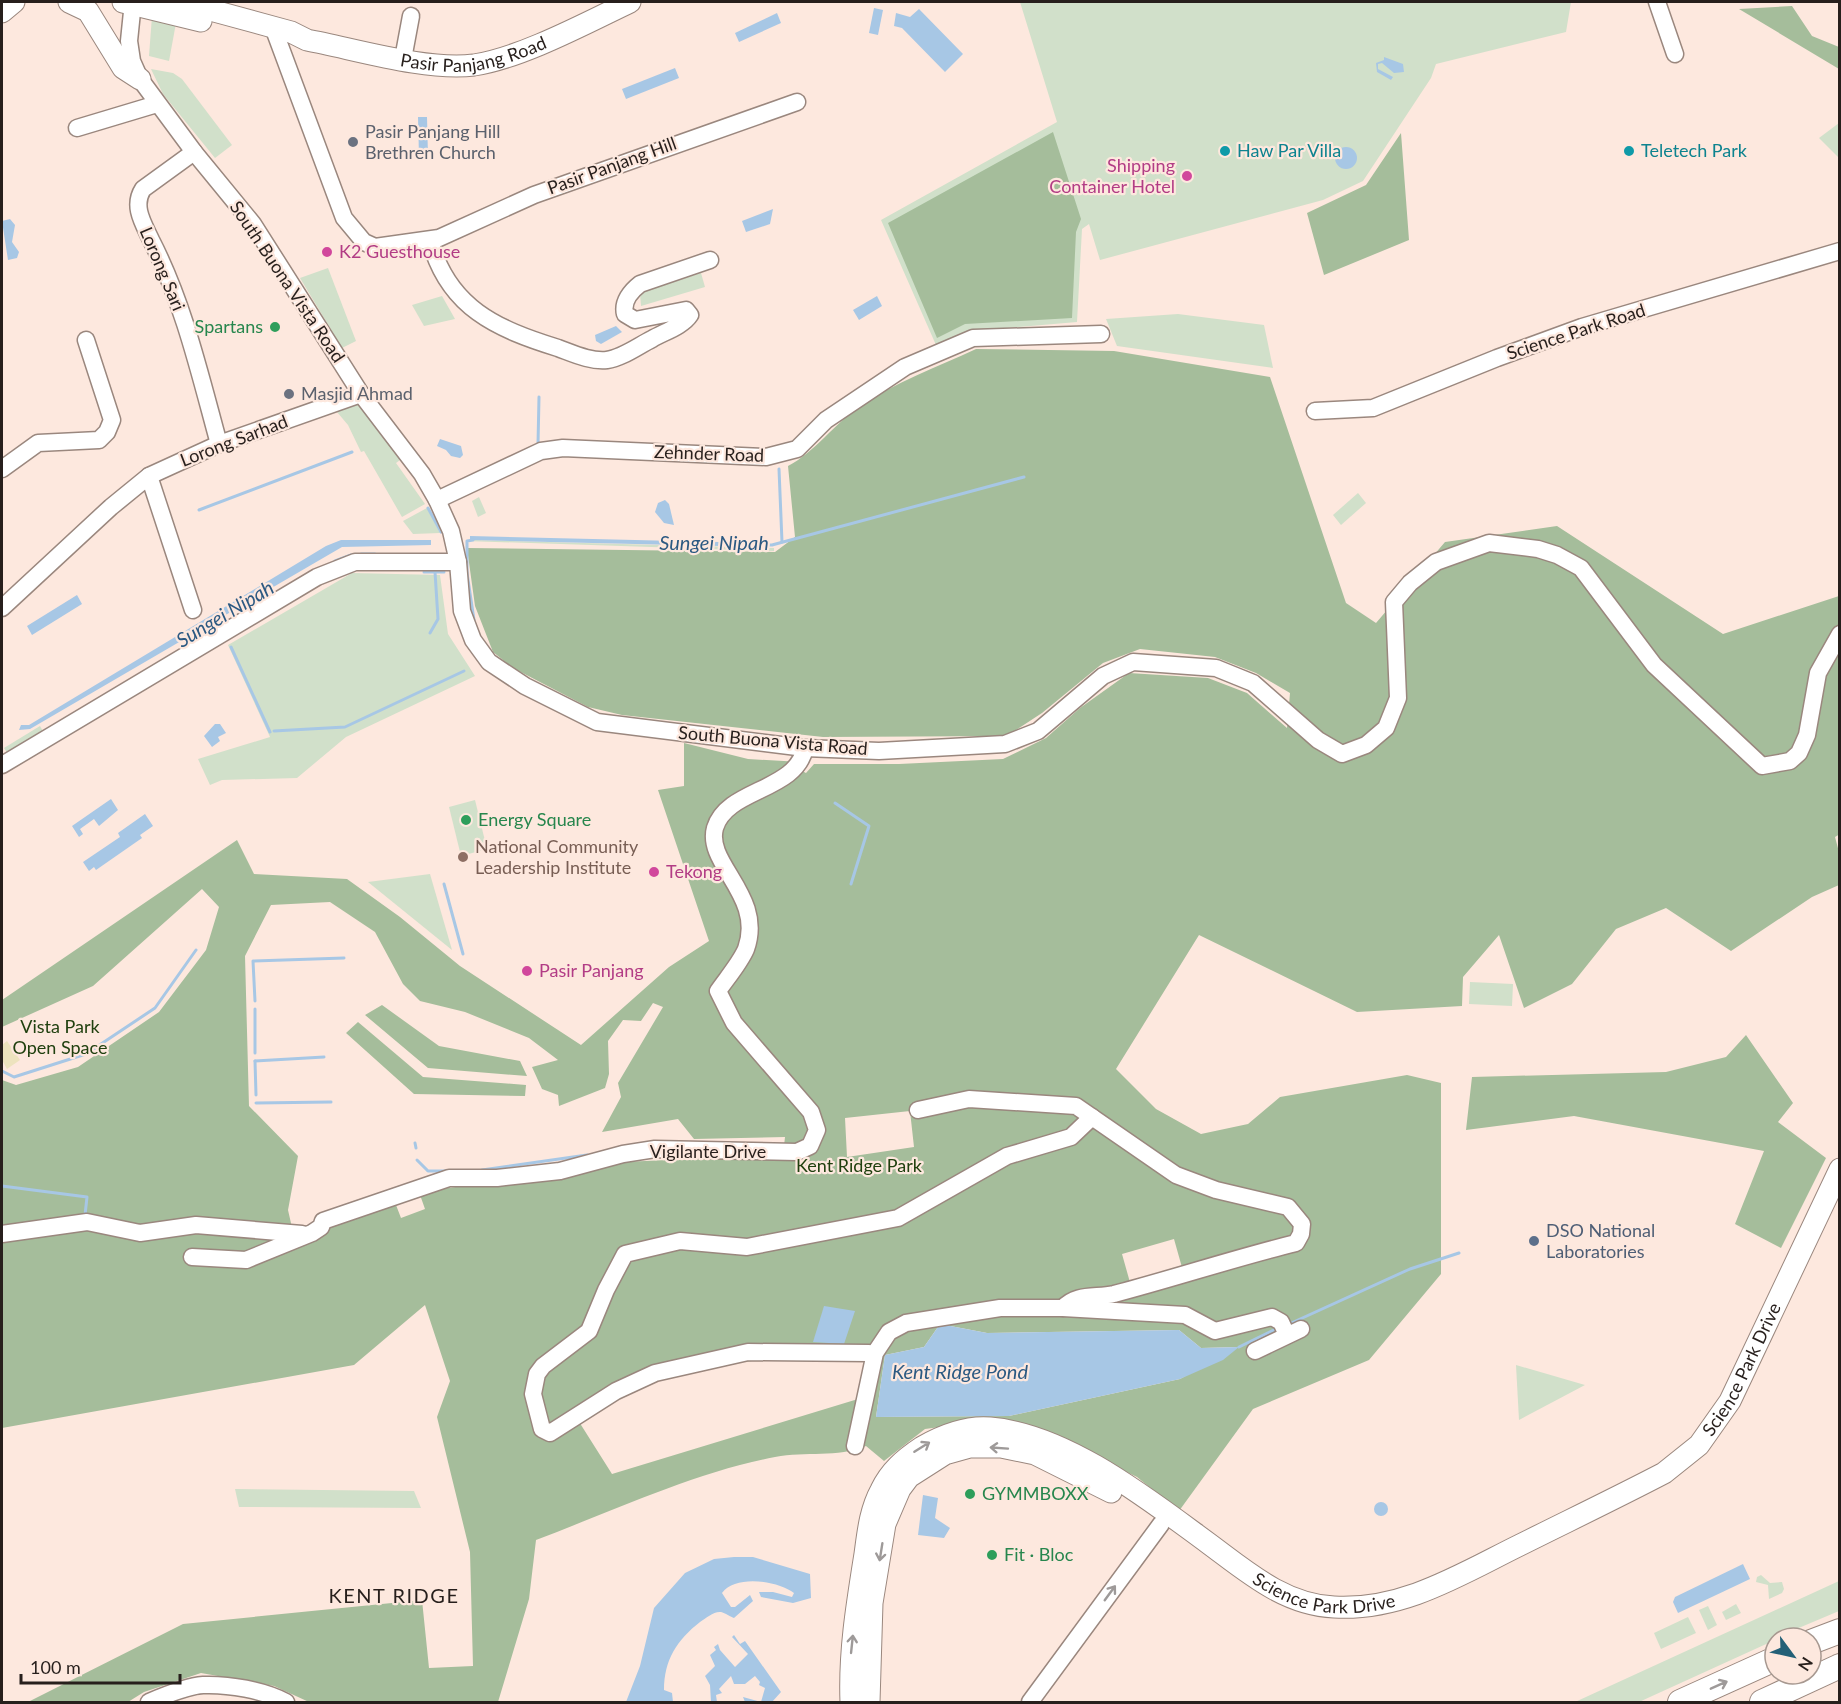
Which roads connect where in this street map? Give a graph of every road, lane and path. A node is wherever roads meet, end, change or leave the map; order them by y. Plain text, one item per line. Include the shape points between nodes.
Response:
1 (14, 2) edge
2 (69, 2) edge
3 (181, 2) edge
4 (630, 2) edge
5 (1657, 2) edge
6 (130, 3) edge
7 (2, 12) edge
8 (411, 16) dead end
9 (129, 31) junction
10 (275, 34) junction
11 (107, 42) junction
12 (1675, 54) dead end
13 (403, 59) junction
14 (140, 79) junction
15 (797, 102) dead end
16 (157, 104) junction
17 (77, 128) dead end
18 (194, 152) junction
19 (430, 240) junction
20 (1839, 251) edge
21 (710, 260) dead end
22 (1101, 334) dead end
23 (86, 340) dead end
24 (358, 395) junction
25 (1315, 411) dead end
26 (219, 444) junction
27 (2, 469) edge
28 (149, 476) junction
29 (437, 500) junction
30 (458, 562) junction
31 (2, 608) edge
32 (193, 610) dead end
33 (1839, 634) edge
34 (227, 643) dead end
35 (86, 730) dead end
36 (65, 741) dead end
37 (804, 748) junction
38 (2, 765) edge
39 (2, 773) edge
40 (918, 1110) dead end
41 (1092, 1117) junction
42 (1839, 1169) edge
43 (1839, 1189) edge
44 (2, 1234) edge
45 (306, 1234) junction
46 (192, 1257) dead end
47 (1063, 1308) junction
48 (1255, 1351) dead end
49 (869, 1353) dead end
50 (1716, 1432) junction
51 (855, 1446) dead end
52 (1161, 1524) junction
53 (1839, 1631) edge
54 (1823, 1637) edge
55 (1763, 1664) edge
56 (1839, 1666) edge
57 (149, 1702) edge
58 (286, 1702) edge
59 (851, 1702) edge
60 (869, 1702) edge
61 (1030, 1702) edge
62 (1680, 1702) edge
63 (1762, 1702) edge

1 - 7 main road
2 - 11 main road via 88,11
3 - 10 main road, Pasir Panjang Road
4 - 13 main road, Pasir Panjang Road via 511,55 482,63 433,64
5 - 12 street
6 - 9 street, South Buona Vista Road
6 - 10 main road, Pasir Panjang Road
8 - 13 street
9 - 11 street
9 - 14 street, South Buona Vista Road via 132,61
10 - 13 main road, Pasir Panjang Road
10 - 19 street, Pasir Panjang Hill via 329,180 354,233 375,247
11 - 14 main road via 123,68
14 - 16 street, South Buona Vista Road
15 - 19 street, Pasir Panjang Hill via 620,162
16 - 17 street
16 - 18 street, South Buona Vista Road
18 - 24 street, South Buona Vista Road via 265,242
18 - 26 street, Lorong Sari via 146,185 139,195 139,215 176,293
19 - 21 street via 453,290 490,322 521,338 606,360 658,336 690,315 686,310 629,318 624,307 633,290 640,284
20 - 25 street, Science Park Road via 1582,327 1373,408
22 - 29 street, Zehnder Road via 973,338 905,367 826,420 797,449 782,455 563,448 541,451
23 - 27 street via 112,420 107,432 99,440 38,442
24 - 26 street, Lorong Sarhad
24 - 29 street, South Buona Vista Road via 422,474
26 - 28 street, Lorong Sarhad
28 - 31 street, Lorong Sarhad
28 - 32 street
29 - 30 street, South Buona Vista Road via 451,531
30 - 37 street, South Buona Vista Road via 462,611 473,640 489,662 571,711 597,722
30 - 38 street via 344,564
33 - 37 street, South Buona Vista Road via 1818,672 1807,735 1799,753 1790,761 1762,766 1654,665 1581,567 1538,549 1489,543 1436,562 1394,602 1398,698 1386,728 1366,745 1342,753 1318,740 1253,683 1216,668 1132,662 1103,676 1038,731 1005,744 879,751
34 - 35 street
36 - 39 street
37 - 45 street, Vigilante Drive via 799,764 787,775 726,811 715,829 715,842 744,898 750,931 745,951 718,991 734,1023 811,1112 817,1130 810,1146 797,1152 655,1149 560,1170 497,1178 449,1178 323,1221 321,1227
40 - 41 street via 969,1100 1037,1102 1076,1106
41 - 47 street via 1176,1175 1216,1191 1288,1207 1299,1217 1302,1234 1296,1243 1149,1285 1075,1298
41 - 49 street via 1071,1137 1007,1156 898,1218 747,1247 680,1241 625,1254 589,1331 543,1366 533,1394 542,1429 550,1433 616,1391 655,1373 748,1352
42 - 50 main road, Science Park Drive
43 - 50 main road, Science Park Drive via 1739,1406
44 - 45 street via 87,1222 140,1233 196,1225
45 - 46 street via 246,1260
47 - 48 street via 1159,1311 1185,1315 1215,1331 1272,1317 1289,1329
47 - 51 street via 990,1310 906,1323 889,1332 875,1353
50 - 52 main road, Science Park Drive via 1699,1459 1669,1481 1421,1605 1397,1612 1330,1618 1291,1610 1270,1601
59 -> 50 main road, Science Park Drive via 849,1672 856,1602 875,1503 901,1461 954,1431 987,1428 1017,1432 1070,1454 1168,1514 1261,1582 1297,1598 1333,1607 1418,1596 1664,1473
52 -> 60 main road, Science Park Drive via 1107,1489 1035,1454 1001,1447 970,1448 945,1454 927,1464 900,1489 885,1524 872,1603
61 -> 52 street
53 - 54 highway
62 -> 55 highway
56 - 63 highway
57 - 58 street via 202,1685 265,1694

